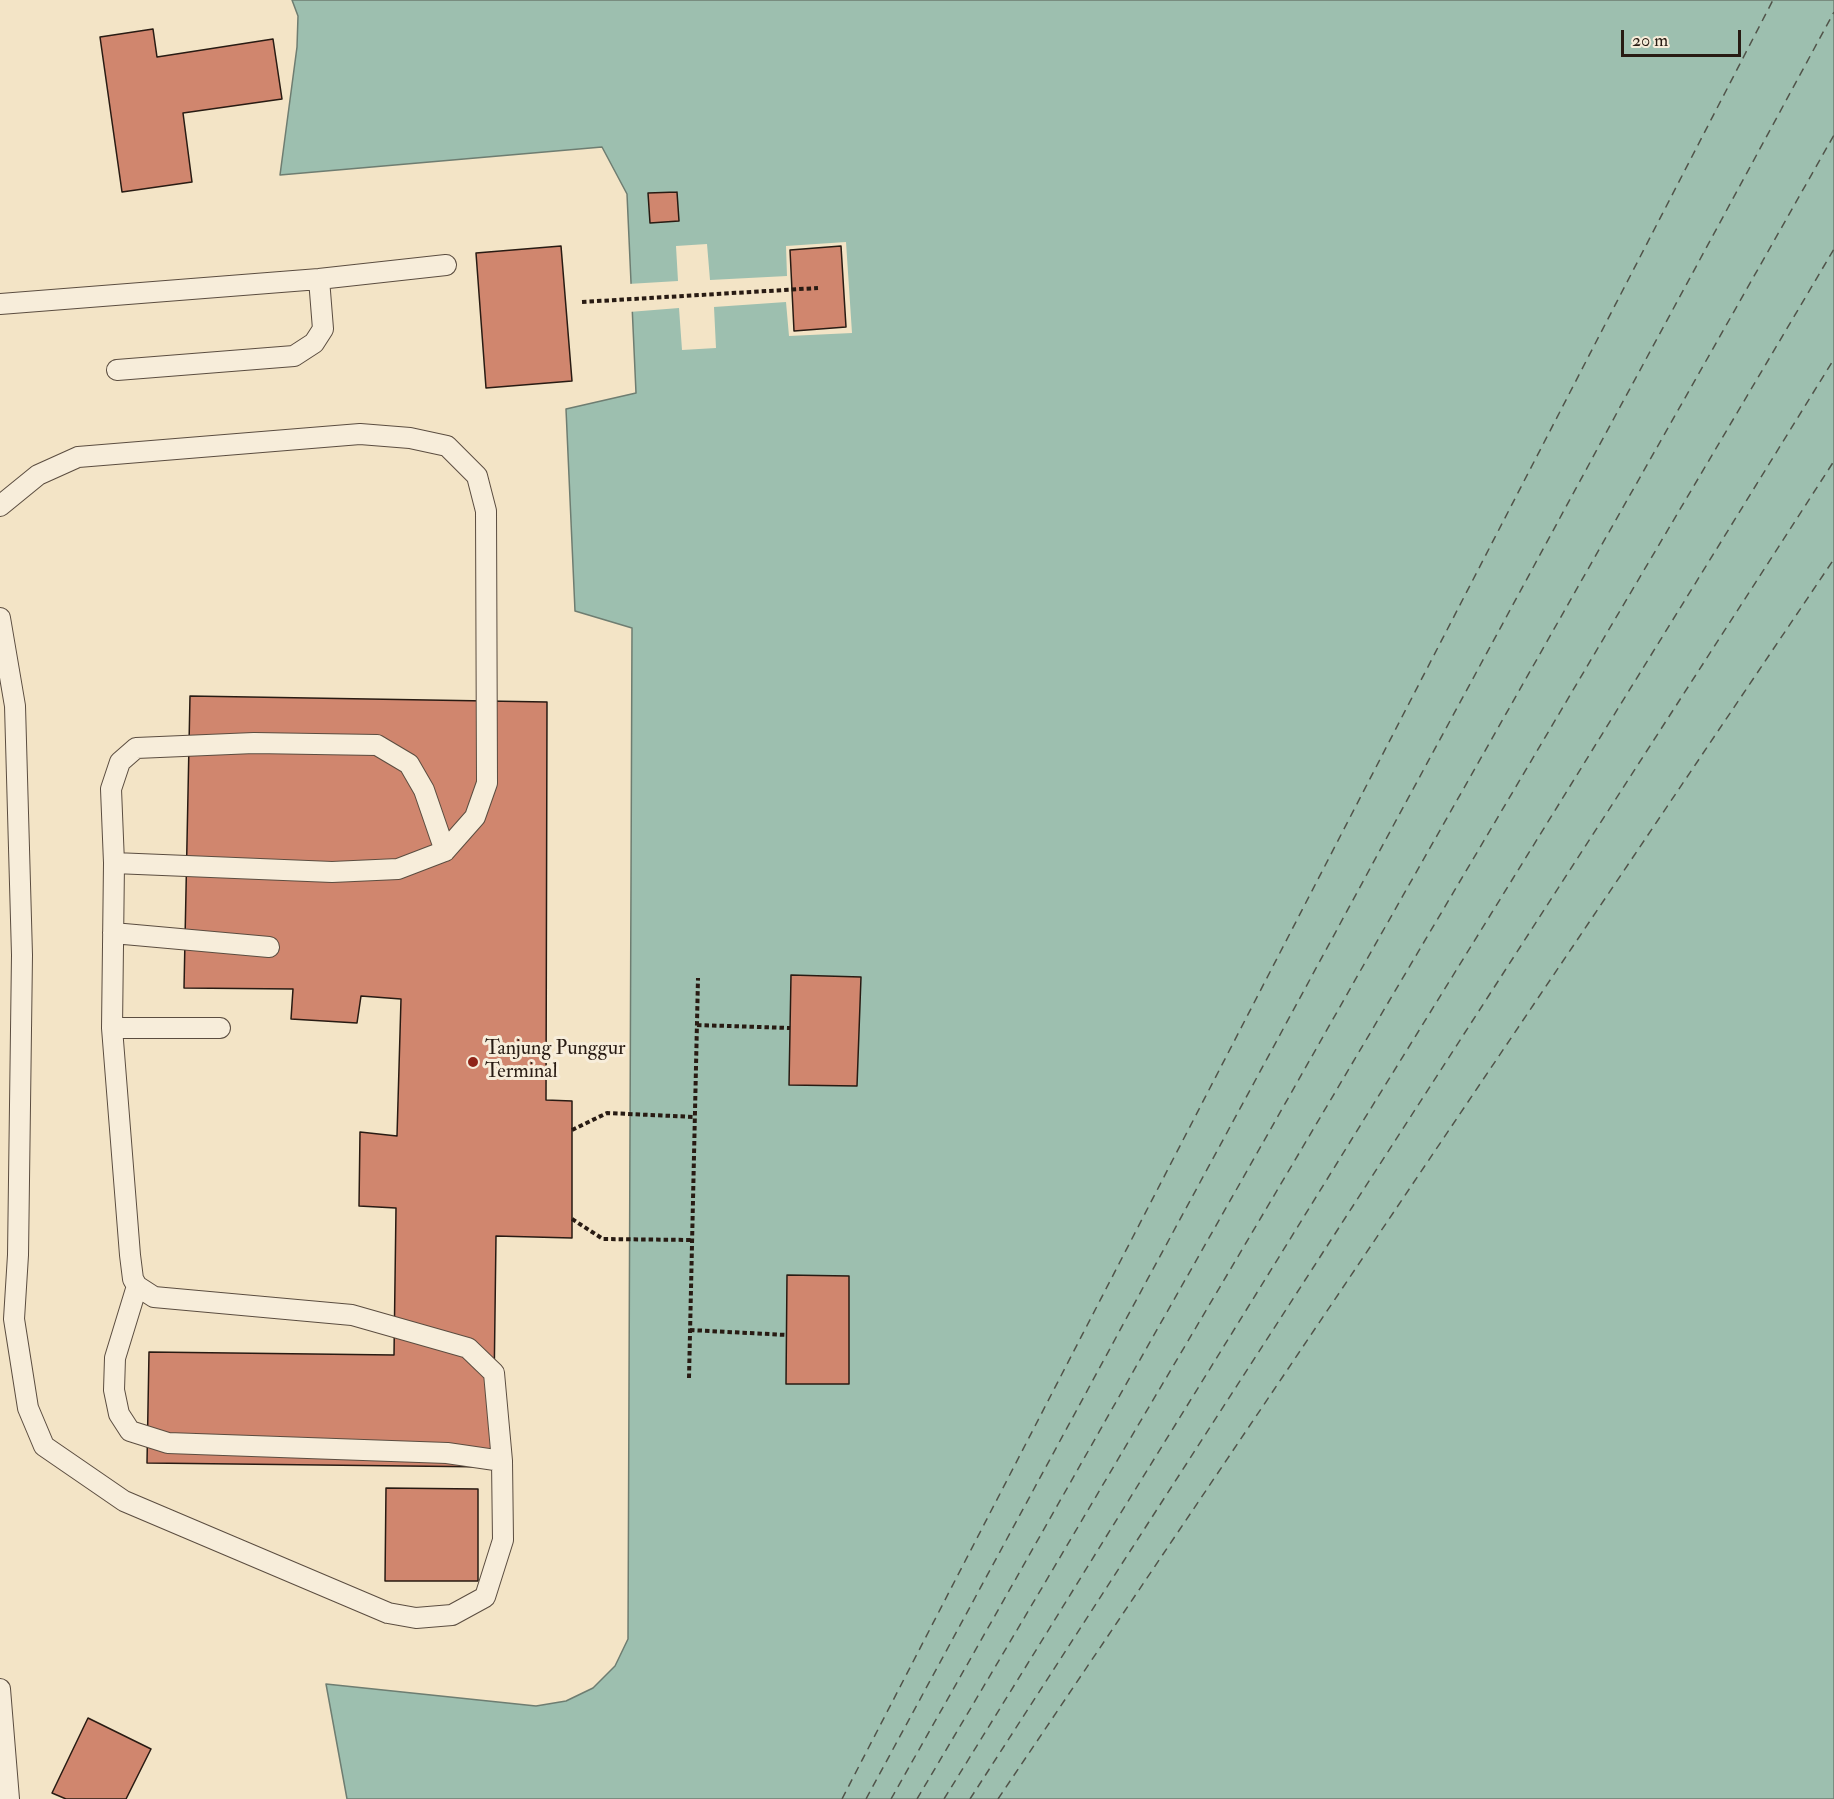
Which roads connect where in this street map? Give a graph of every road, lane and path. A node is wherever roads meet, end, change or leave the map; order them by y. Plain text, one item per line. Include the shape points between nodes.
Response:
1 (446, 265) dead end
2 (318, 279) junction
3 (818, 288) dead end
4 (582, 302) dead end
5 (0, 304) edge
6 (117, 370) dead end
7 (0, 506) edge
8 (0, 618) edge
9 (445, 851) junction
10 (114, 863) junction
11 (113, 933) junction
12 (269, 947) dead end
13 (698, 978) dead end
14 (697, 1025) junction
15 (112, 1028) junction
16 (220, 1028) dead end
17 (790, 1028) dead end
18 (695, 1117) junction
19 (572, 1130) dead end
20 (572, 1219) dead end
21 (692, 1240) junction
22 (137, 1286) junction
23 (690, 1330) junction
24 (787, 1335) dead end
25 (689, 1378) dead end
26 (502, 1461) junction
27 (0, 1689) edge
28 (9, 1799) edge

1 - 2 lane
2 - 5 lane
2 - 6 lane via 323,329 314,343 294,356
3 - 4 path
7 - 9 lane via 38,474 78,457 360,434 447,446 477,476 486,511 487,783 475,817
8 - 26 lane via 15,706 22,956 14,1318 28,1408 44,1446 124,1501 388,1613 416,1618 452,1615 485,1597 503,1540
9 - 10 lane via 398,869 332,872
9 - 10 lane via 424,790 409,764 377,746 254,743 136,748 120,762 111,789
10 - 11 lane
11 - 12 lane
11 - 15 lane
13 - 14 path
14 - 17 path
14 - 18 path
15 - 16 lane
15 - 22 lane via 130,1256
18 - 19 path via 607,1113
18 - 21 path
20 - 21 path via 603,1239
21 - 23 path
22 - 26 lane via 154,1297 352,1315 468,1348 494,1373
22 - 26 lane via 115,1358 117,1406 130,1431 168,1443 447,1453
23 - 24 path
23 - 25 path
27 - 28 lane

